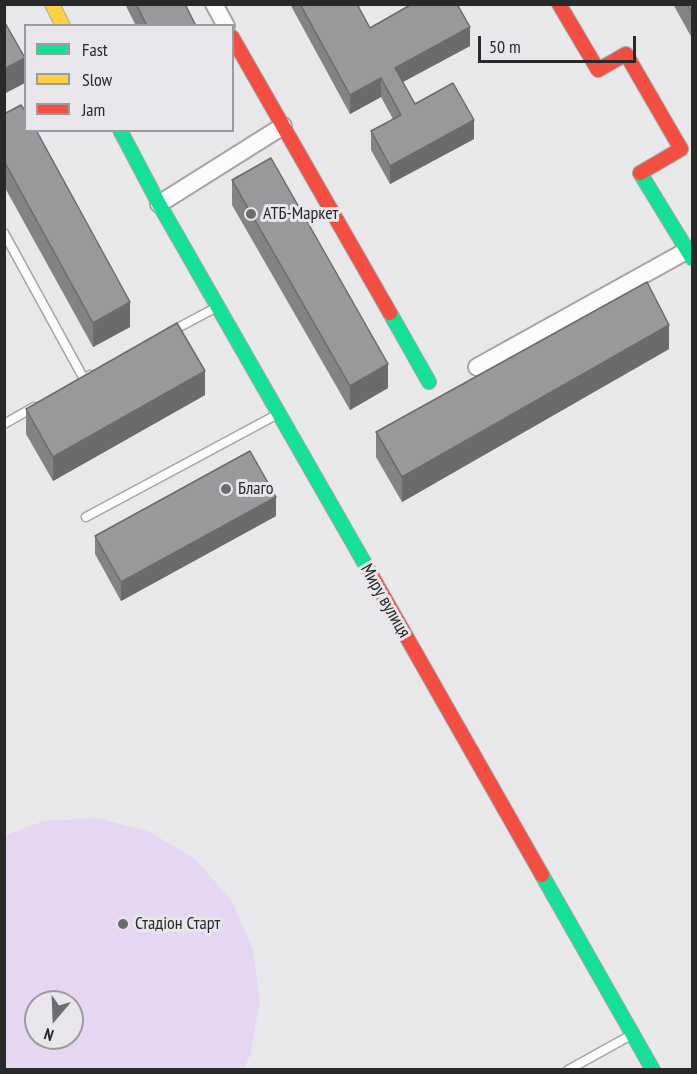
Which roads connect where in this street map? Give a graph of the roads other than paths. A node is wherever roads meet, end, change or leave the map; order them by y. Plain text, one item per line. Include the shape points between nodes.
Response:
1 (52, 4) edge
2 (214, 4) edge
3 (560, 4) edge
4 (62, 24) edge
5 (225, 24) edge
6 (234, 40) edge
7 (284, 126) junction
8 (121, 132) edge
9 (159, 204) junction
10 (4, 233) edge
11 (690, 254) edge
12 (217, 306) junction
13 (166, 334) edge
14 (477, 367) dead end
15 (95, 373) edge
16 (84, 379) junction
17 (429, 382) dead end
18 (74, 384) edge
19 (44, 401) edge
20 (279, 414) junction
21 (4, 424) edge
22 (86, 517) dead end
23 (633, 1034) junction
24 (568, 1070) edge
25 (653, 1070) edge

1 - 4 street
2 - 5 street
3 - 11 street via 598,70 626,54 681,149 640,173
6 - 7 street
7 - 9 street
7 - 17 street
8 - 9 street, Миру вулиця
9 - 12 street, Миру вулиця
10 - 16 lane
11 - 14 street
12 - 13 lane
12 - 20 street, Миру вулиця
15 - 16 lane
16 - 18 lane
19 - 21 lane
20 - 22 lane
20 - 23 street, Миру вулиця
23 - 24 lane
23 - 25 street, Миру вулиця

